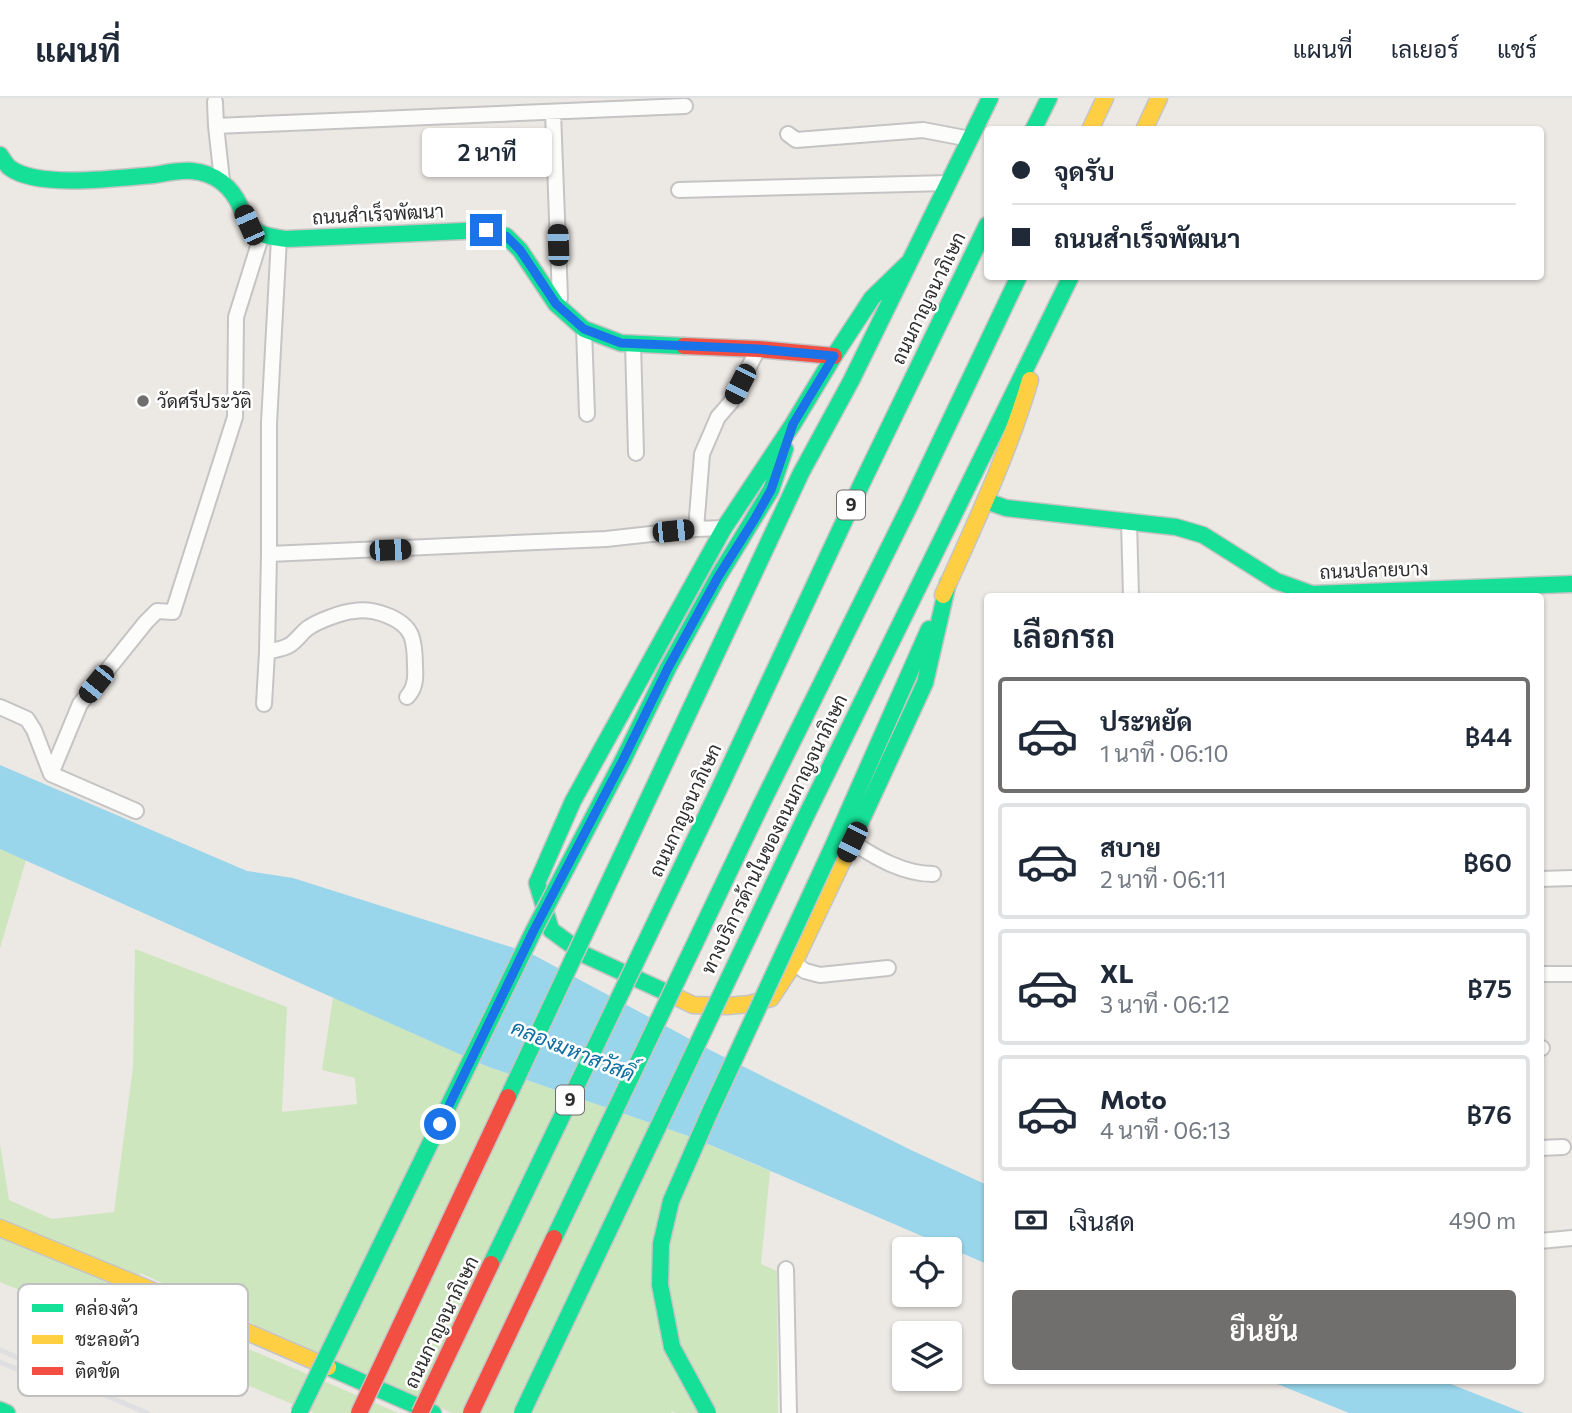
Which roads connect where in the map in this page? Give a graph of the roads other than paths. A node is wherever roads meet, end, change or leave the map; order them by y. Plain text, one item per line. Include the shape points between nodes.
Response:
1 (989, 98) edge
2 (1049, 98) edge
3 (1105, 98) edge
4 (1159, 98) edge
5 (215, 102) dead end
6 (685, 106) dead end
7 (553, 112) junction
8 (216, 126) junction
9 (1035, 126) edge
10 (1092, 126) edge
11 (1146, 126) edge
12 (788, 134) dead end
13 (970, 139) junction
14 (3, 167) edge
15 (222, 180) junction
16 (948, 183) junction
17 (678, 190) dead end
18 (984, 231) edge
19 (262, 234) junction
20 (279, 238) junction
21 (908, 264) junction
22 (1017, 280) edge
23 (1069, 280) edge
24 (556, 304) junction
25 (584, 329) junction
26 (1042, 337) junction
27 (634, 343) junction
28 (758, 349) junction
29 (834, 356) junction
30 (587, 414) dead end
31 (793, 424) junction
32 (636, 453) dead end
33 (986, 500) junction
34 (1129, 522) junction
35 (724, 528) junction
36 (696, 529) junction
37 (971, 531) junction
38 (270, 554) junction
39 (923, 575) junction
40 (948, 583) junction
41 (1572, 584) edge
42 (1131, 593) edge
43 (1309, 593) edge
44 (1338, 593) edge
45 (267, 652) junction
46 (407, 697) dead end
47 (264, 704) dead end
48 (0, 707) edge
49 (51, 774) junction
50 (136, 811) dead end
51 (852, 842) junction
52 (933, 874) dead end
53 (1572, 877) edge
54 (1544, 879) edge
55 (794, 963) junction
56 (888, 968) dead end
57 (1544, 974) edge
58 (1572, 974) edge
59 (1563, 1147) dead end
60 (1544, 1148) edge
61 (0, 1228) edge
62 (1572, 1238) edge
63 (1544, 1241) edge
64 (786, 1269) dead end
65 (136, 1284) edge
66 (248, 1332) edge
67 (0, 1410) edge
68 (7, 1413) edge
69 (299, 1413) edge
70 (359, 1413) edge
71 (421, 1413) edge
72 (434, 1413) edge
73 (471, 1413) edge
74 (522, 1413) edge
75 (708, 1413) edge
76 (789, 1413) edge

1 - 13 main road
2 - 9 main road
3 - 10 main road
4 - 11 main road
5 - 8 street
6 - 7 street
7 - 8 street
7 - 24 street via 560,298
8 - 15 street
12 - 13 street via 796,140 923,130
13 - 16 main road
14 - 15 main road via 74,181 191,171
15 - 19 main road via 237,198 249,225
16 - 17 street
16 - 21 main road
18 - 71 main road, ถนนกาญจนาภิเษก / 9, bridge
19 - 20 main road, ถนนสำเร็จพัฒนา
19 - 49 street via 236,317 235,417 173,612 158,611 146,622 80,704
20 - 24 main road, ถนนสำเร็จพัฒนา via 486,230 506,236 520,250
20 - 38 street via 269,423
21 - 29 main road via 872,298
21 - 70 main road, bridge via 801,473
22 - 73 main road, 9, bridge
23 - 26 main road, ทางบริการด้านในของถนนกาญจนาภิเษก
24 - 25 main road, ถนนสำเร็จพัฒนา
25 - 27 main road, ถนนสำเร็จพัฒนา via 621,343
25 - 30 street
26 - 33 main road via 1021,415
26 - 39 main road, ทางบริการด้านในของถนนกาญจนาภิเษก
27 - 28 main road, ถนนสำเร็จพัฒนา
27 - 32 street
28 - 29 main road, ถนนสำเร็จพัฒนา
28 - 36 street via 702,454
29 - 31 main road
31 - 35 main road
31 - 69 main road, bridge via 771,490 668,668 527,944
33 - 34 main road, ถนนปลายบาง via 1006,508
33 - 37 main road
34 - 42 street
34 - 43 main road, ถนนปลายบาง via 1203,535 1276,581
35 - 36 street
35 - 55 main road via 573,801 537,883 551,930 585,955 693,1005 750,1004 771,998
36 - 38 street via 606,539
37 - 39 main road
37 - 40 main road
38 - 45 street
39 - 74 main road, ทางบริการด้านในของถนนกาญจนาภิเษก, bridge
40 - 51 main road via 925,684
40 - 75 main road, bridge via 671,1200 661,1244 660,1285 672,1347
41 - 44 main road, ถนนปลายบาง
45 - 46 street via 289,645 319,622 344,613 378,613 400,622 411,634 416,676
45 - 47 street
48 - 49 street via 27,719
49 - 50 street
51 - 52 street via 902,869
51 - 55 main road
53 - 54 street
55 - 56 street via 820,975
57 - 58 street
59 - 60 street
61 - 65 main road
62 - 63 street
64 - 76 street
66 - 72 main road
67 - 68 main road

